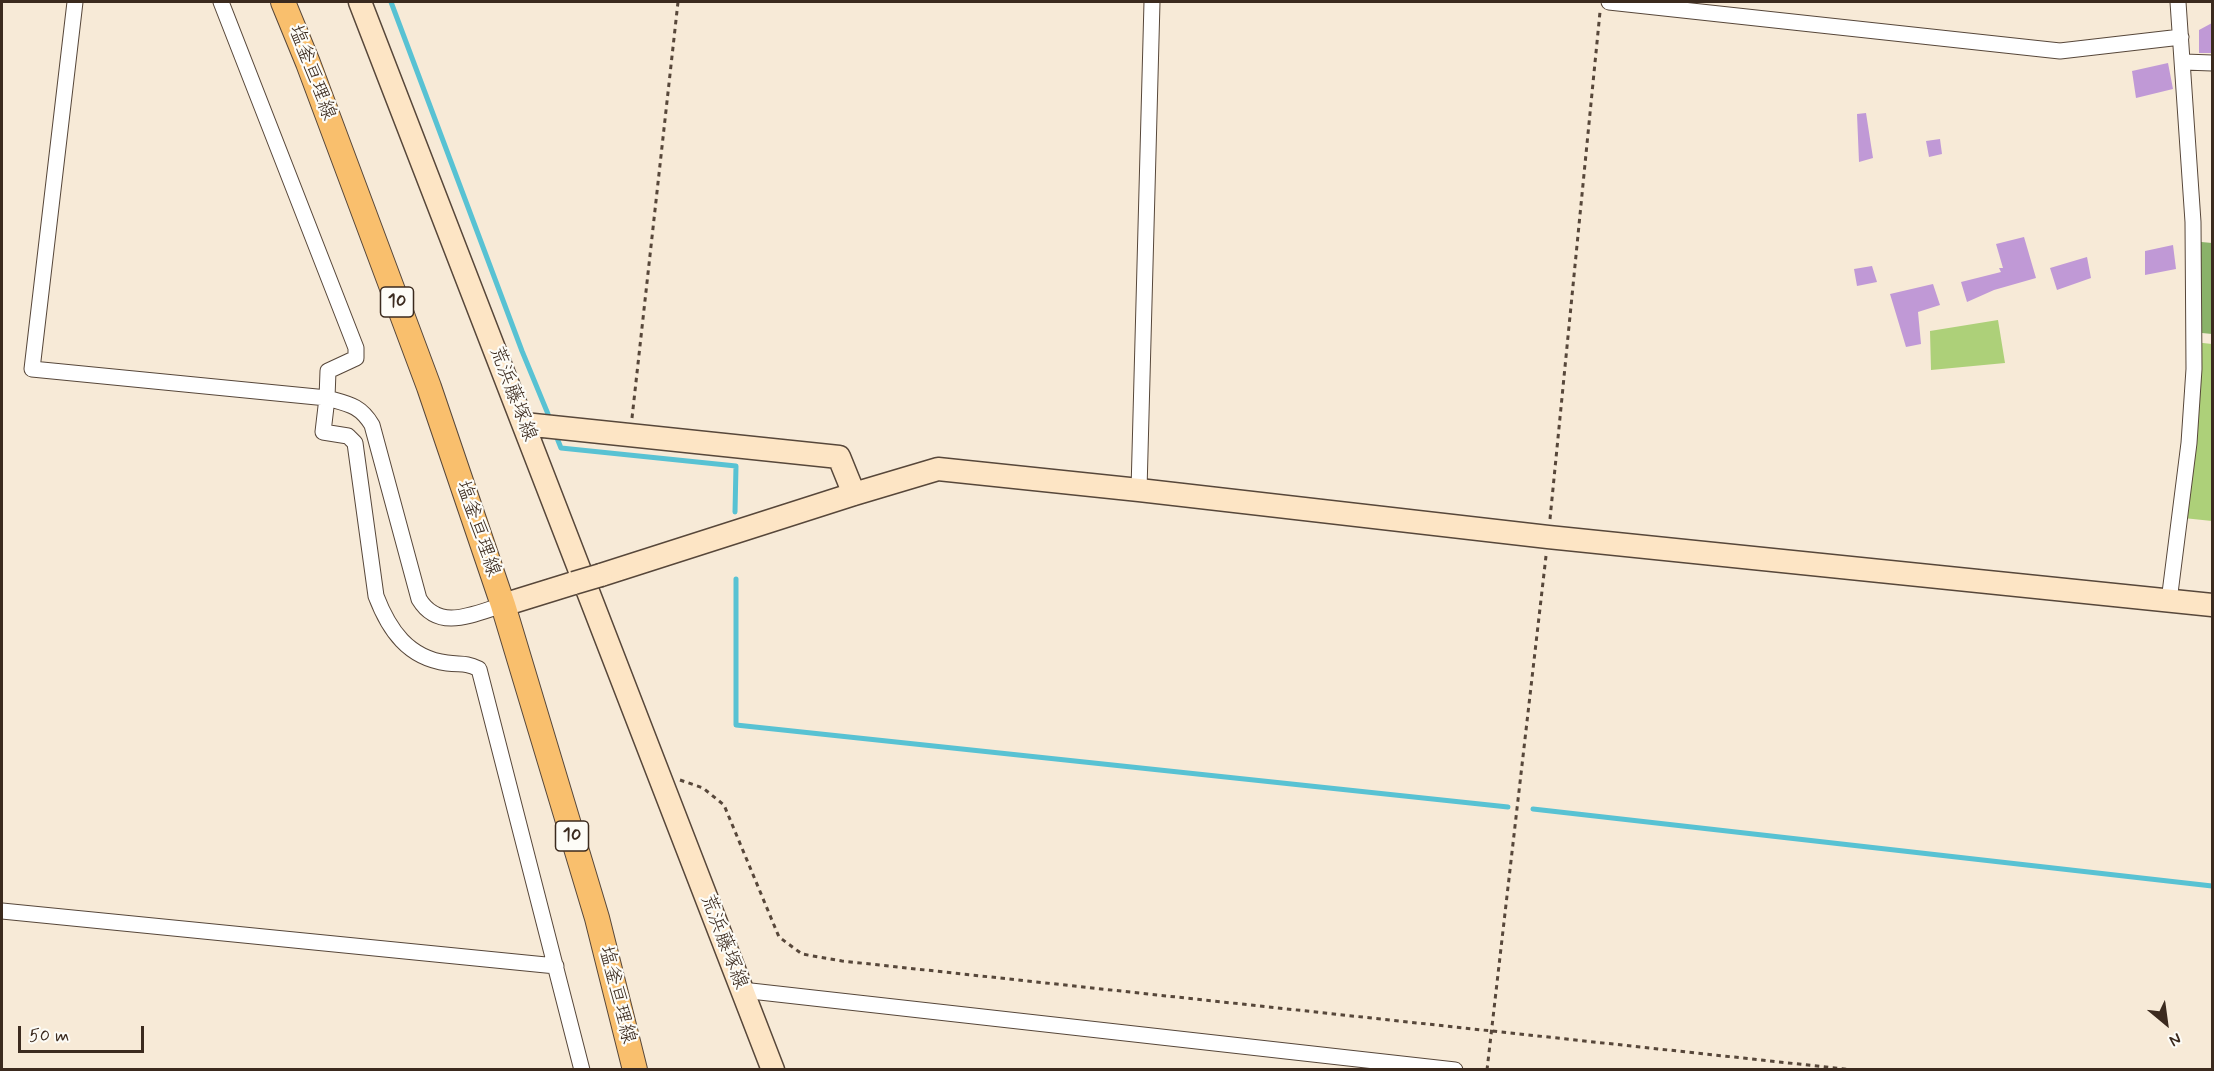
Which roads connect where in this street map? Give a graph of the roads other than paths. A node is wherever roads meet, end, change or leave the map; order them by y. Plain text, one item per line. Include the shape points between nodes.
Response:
1 (75, 2) edge
2 (221, 2) edge
3 (283, 2) edge
4 (360, 2) edge
5 (1152, 2) edge
6 (1609, 2) edge
7 (2178, 2) edge
8 (2181, 37) junction
9 (2184, 62) junction
10 (2212, 63) edge
11 (327, 398) junction
12 (524, 424) junction
13 (1139, 490) junction
14 (854, 494) junction
15 (2169, 601) junction
16 (503, 605) junction
17 (2212, 606) edge
18 (2, 910) edge
19 (556, 966) junction
20 (742, 990) junction
21 (582, 1070) edge
22 (634, 1070) edge
23 (773, 1070) edge
24 (1455, 1070) edge

1 - 11 street via 32,369
2 - 11 street via 356,348 356,358 328,371
3 - 16 main road, 塩釜亘理線 / 10 via 429,387
4 - 12 street, 荒浜藤塚線
5 - 13 street
6 - 8 street via 2060,51
7 - 8 street
8 - 9 street
9 - 10 street
9 - 15 street via 2193,222 2194,369
11 - 16 street via 353,405 372,425 425,609 441,618 458,619
11 - 19 street via 323,432 348,436 355,443 376,596 384,618 410,648 428,658 466,663 479,669
12 - 14 street via 839,457
12 - 20 street, 荒浜藤塚線
13 - 14 street via 938,469
13 - 15 street
14 - 16 street, bridge
15 - 17 street
16 - 22 main road, 塩釜亘理線 / 10 via 597,918
18 - 19 street
19 - 21 street
20 - 23 street, 荒浜藤塚線
20 - 24 street

